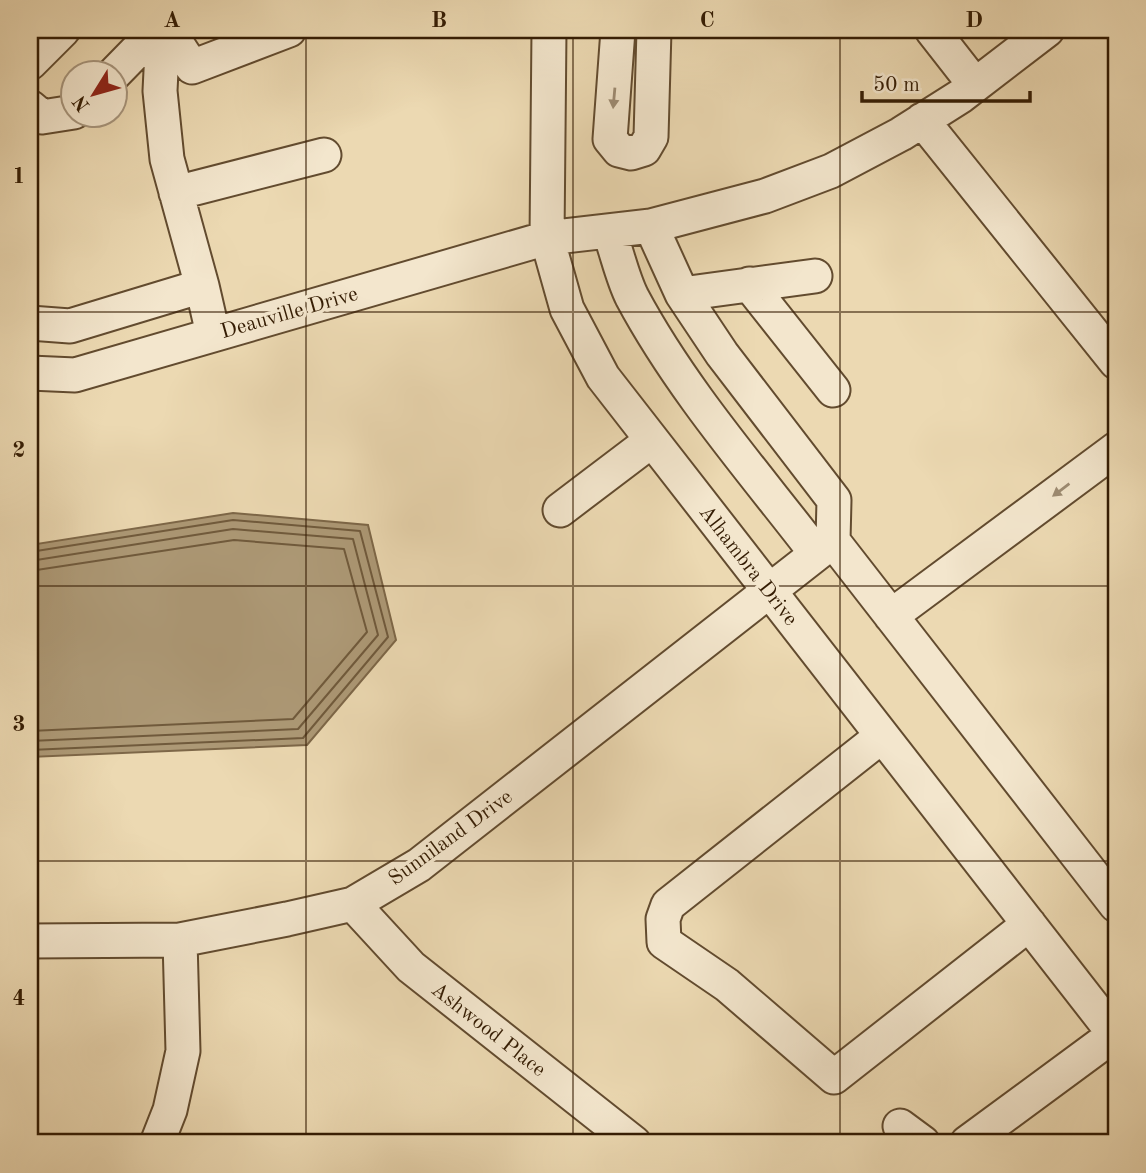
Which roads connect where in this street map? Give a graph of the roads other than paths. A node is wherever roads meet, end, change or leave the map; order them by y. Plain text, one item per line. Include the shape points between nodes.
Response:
1 (63, 30) edge
2 (157, 30) edge
3 (165, 30) edge
4 (289, 30) edge
5 (549, 30) edge
6 (618, 30) edge
7 (654, 30) edge
8 (932, 30) edge
9 (1038, 32) edge
10 (128, 60) edge
11 (30, 63) edge
12 (975, 85) junction
13 (30, 107) edge
14 (60, 114) edge
15 (922, 120) junction
16 (324, 155) dead end
17 (176, 193) junction
18 (651, 226) junction
19 (609, 231) junction
20 (547, 238) junction
21 (814, 276) dead end
22 (749, 284) junction
23 (202, 286) junction
24 (682, 293) junction
25 (30, 323) edge
26 (213, 334) junction
27 (1116, 362) edge
28 (30, 373) edge
29 (834, 390) dead end
30 (651, 442) junction
31 (1116, 449) edge
32 (560, 510) dead end
33 (825, 547) junction
34 (768, 589) junction
35 (891, 616) junction
36 (882, 736) junction
37 (354, 904) junction
38 (1116, 905) edge
39 (1029, 925) junction
40 (180, 940) junction
41 (30, 941) edge
42 (1115, 1035) edge
43 (157, 1143) edge
44 (634, 1143) edge
45 (967, 1143) edge

1 - 11 street
2 - 10 street
3 - 4 street via 192,67
3 - 17 street via 160,92 167,159
5 - 20 street, Alhambra Drive
6 -> 7 street via 610,139 619,150 631,153 644,149 651,137
8 - 12 street
9 - 12 street, Deauville Drive
12 - 15 street, Deauville Drive
13 - 14 street via 43,117
15 - 18 street, Deauville Drive via 831,171 765,196
15 - 27 street
16 - 17 street
17 - 23 street
18 - 19 street, Deauville Drive
18 - 24 street
19 - 20 street, Deauville Drive
19 - 33 street via 632,295 708,412
20 - 26 street, Deauville Drive
20 - 30 street, Alhambra Drive via 566,309 603,377
21 - 22 street
22 - 24 street
22 - 29 street
23 - 25 street via 69,326
23 - 26 street
24 - 33 street via 722,354 834,500
26 - 28 street, Deauville Drive via 75,375
30 - 32 street
30 - 34 street, Alhambra Drive
31 -> 35 street
33 - 34 street, Sunniland Drive
33 - 35 street
34 - 36 street, Alhambra Drive
34 - 37 street, Sunniland Drive via 419,866
35 - 38 street
36 - 39 street, Alhambra Drive
36 - 39 street via 668,905 664,942 727,985 834,1077
37 - 40 street, Sunniland Drive
37 - 44 street, Ashwood Place via 411,967
39 - 42 street, Alhambra Drive
40 - 41 street, Sunniland Drive
40 - 43 street via 183,1051 170,1110
42 - 45 street

